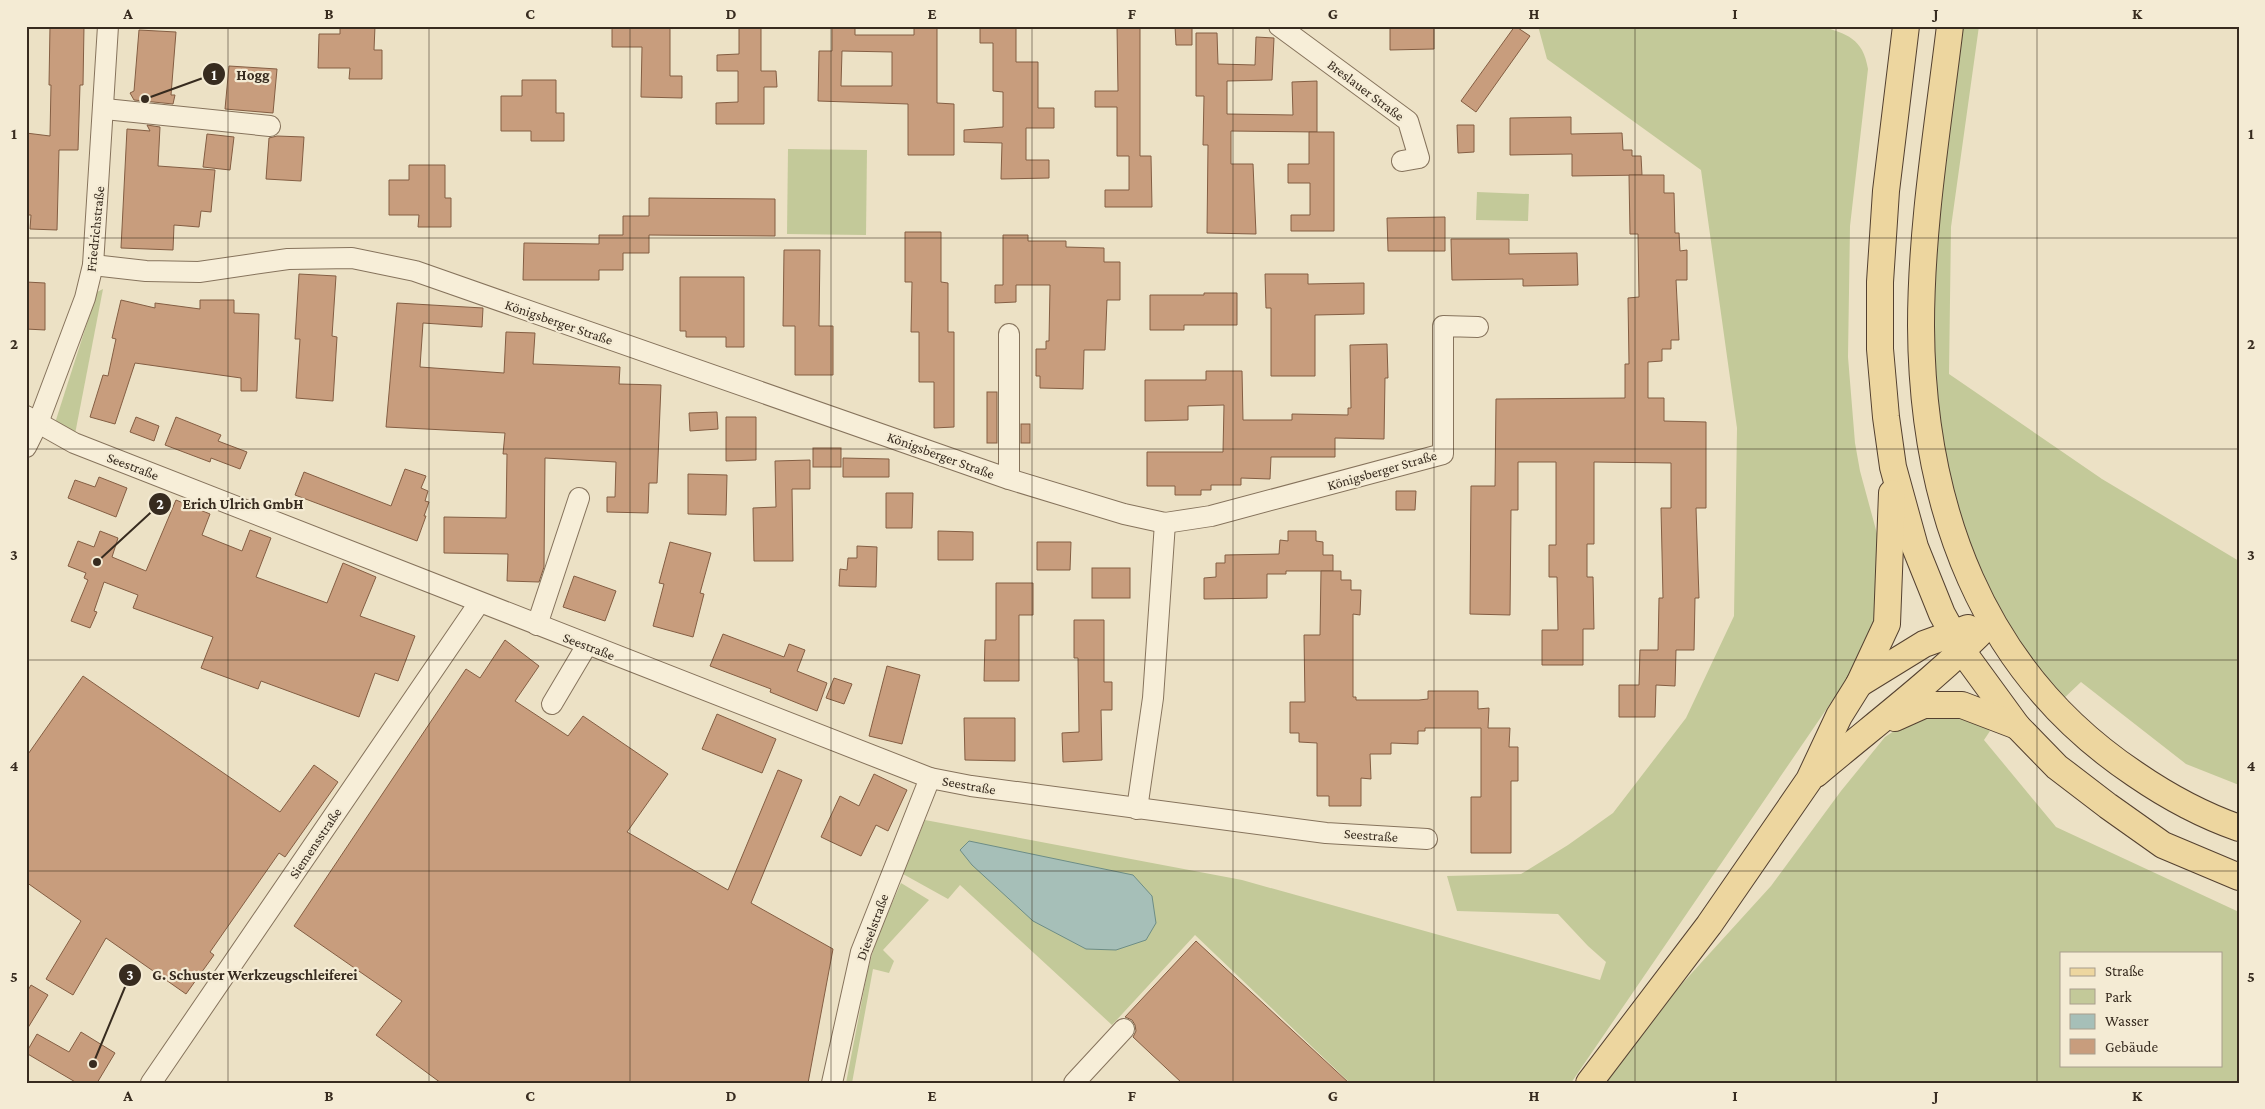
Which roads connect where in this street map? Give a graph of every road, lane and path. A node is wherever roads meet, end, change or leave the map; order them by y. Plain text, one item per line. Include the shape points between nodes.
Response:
1 (108, 26) edge
2 (1280, 26) edge
3 (1906, 26) edge
4 (1950, 26) edge
5 (104, 109) junction
6 (270, 126) dead end
7 (1402, 161) dead end
8 (94, 265) junction
9 (1478, 327) dead end
10 (1010, 334) dead end
11 (32, 420) edge
12 (26, 447) edge
13 (1893, 468) junction
14 (1009, 479) junction
15 (579, 498) dead end
16 (1165, 523) junction
17 (478, 603) junction
18 (1991, 622) junction
19 (537, 625) junction
20 (1957, 642) junction
21 (587, 645) junction
22 (1859, 684) junction
23 (552, 704) dead end
24 (2018, 726) junction
25 (1868, 730) junction
26 (930, 778) junction
27 (1809, 780) junction
28 (1137, 809) junction
29 (2239, 828) edge
30 (1427, 839) dead end
31 (2239, 877) edge
32 (1124, 1029) dead end
33 (151, 1083) edge
34 (832, 1083) edge
35 (1074, 1083) edge
36 (1589, 1083) edge

1 - 5 street, Friedrichstraße
2 - 7 street, Breslauer Straße via 1408,121 1418,158
3 - 13 main road via 1886,191 1880,282 1880,349
4 - 18 main road via 1928,206 1922,337 1928,420 1941,492 1961,558
5 - 6 street
5 - 8 street, Friedrichstraße
8 - 11 street, Friedrichstraße via 85,298
8 - 14 street, Königsberger Straße via 146,271 199,272 288,259 352,258 415,271
9 - 16 street, Königsberger Straße via 1442,326 1443,454 1211,516
10 - 14 street, Königsberger Straße
11 - 12 street, Friedrichstraße
11 - 17 street, Seestraße via 74,443
13 - 20 main road via 1915,547
13 - 22 main road via 1888,624
14 - 16 street, Königsberger Straße
15 - 19 street
16 - 28 street via 1153,698
17 - 19 street, Seestraße
17 - 33 street, Siemensstraße
18 - 20 main road
18 - 29 main road via 2014,658 2048,700 2107,755 2162,793 2219,822
19 - 21 street, Seestraße
20 - 22 main road via 1924,644
20 - 24 main road
20 - 25 main road
21 - 23 street
21 - 26 street, Seestraße
22 - 27 main road via 1839,716
24 - 25 main road via 1962,705 1924,705
24 - 31 main road via 2057,767 2163,845
25 - 27 main road
26 - 28 street, Seestraße
26 - 34 street, Dieselstraße via 861,952
27 - 36 main road via 1709,925
28 - 30 street, Seestraße via 1326,832
32 - 35 street

